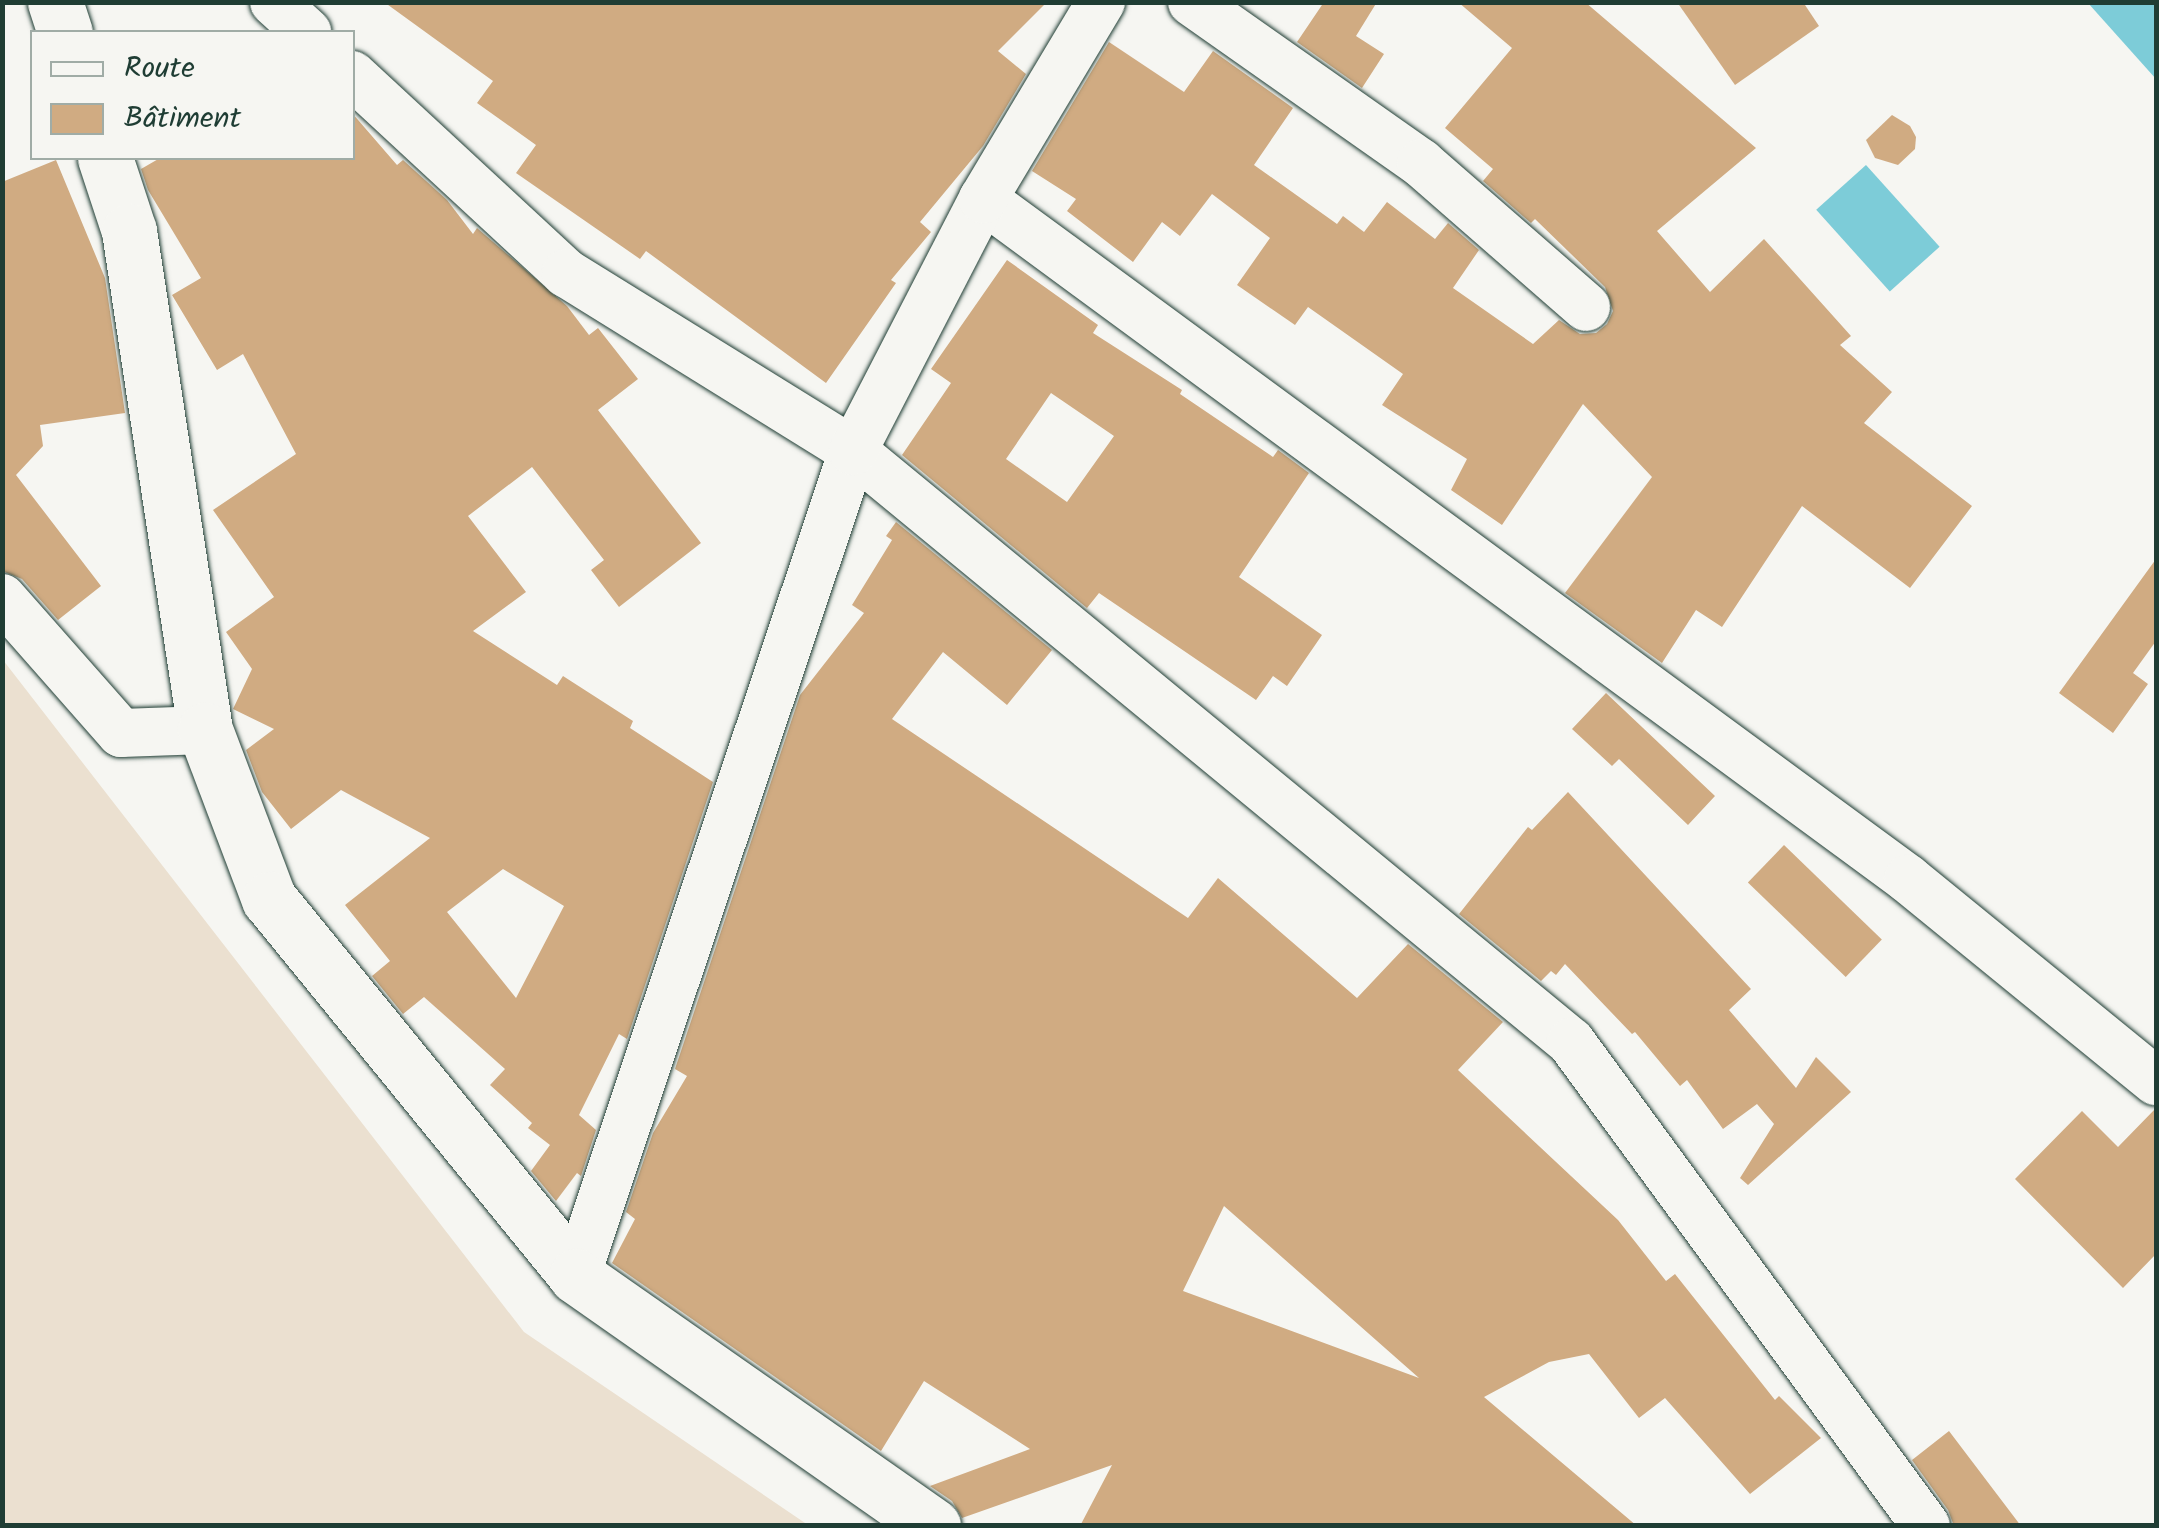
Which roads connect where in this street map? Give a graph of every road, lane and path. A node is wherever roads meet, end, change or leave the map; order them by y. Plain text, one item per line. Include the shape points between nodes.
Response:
1 (55, 2) edge
2 (274, 2) edge
3 (1101, 2) edge
4 (1192, 2) edge
5 (63, 30) edge
6 (304, 30) edge
7 (355, 78) edge
8 (106, 160) edge
9 (983, 199) junction
10 (1586, 306) dead end
11 (852, 450) junction
12 (2, 598) edge
13 (205, 730) junction
14 (2156, 1081) edge
15 (576, 1276) junction
16 (933, 1526) edge
17 (1926, 1526) edge

1 - 5 street
2 - 6 street
3 - 9 street
4 - 10 street via 1421,163
7 - 11 street via 566,273
8 - 13 street via 129,231
9 - 11 street
9 - 14 street via 1908,879
11 - 15 street
11 - 17 street via 1571,1042
12 - 13 street via 121,733
13 - 15 street via 269,899
15 - 16 street

